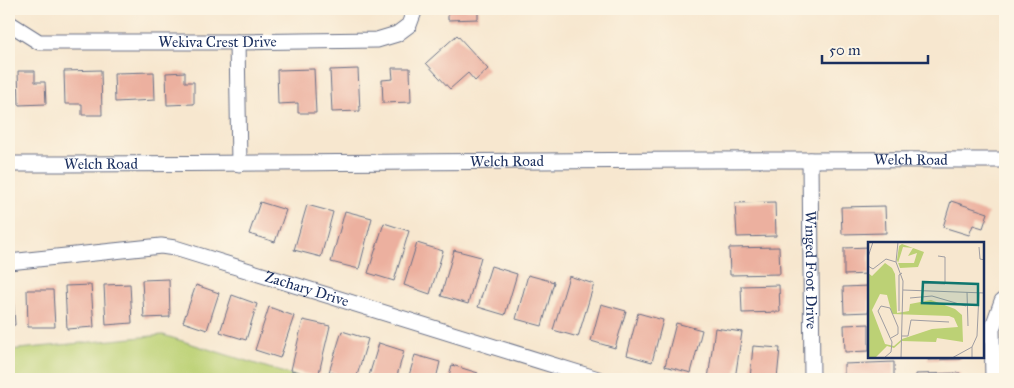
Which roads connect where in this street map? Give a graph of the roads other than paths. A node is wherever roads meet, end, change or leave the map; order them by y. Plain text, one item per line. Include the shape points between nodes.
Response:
1 (415, 9) edge
2 (9, 23) edge
3 (237, 42) junction
4 (810, 160) junction
5 (1005, 160) edge
6 (9, 164) edge
7 (238, 164) junction
8 (9, 262) edge
9 (1005, 299) edge
10 (598, 379) edge
11 (812, 379) edge
12 (993, 379) edge

1 - 3 street, Wekiva Crest Drive via 409,25 397,34 377,40
2 - 3 street, Wekiva Crest Drive via 39,42
3 - 7 street
4 - 5 street, Welch Road
4 - 7 street, Welch Road
4 - 11 street, Winged Foot Drive
6 - 7 street, Welch Road
8 - 10 street, Zachary Drive via 160,246 175,248
9 - 12 street via 992,330

